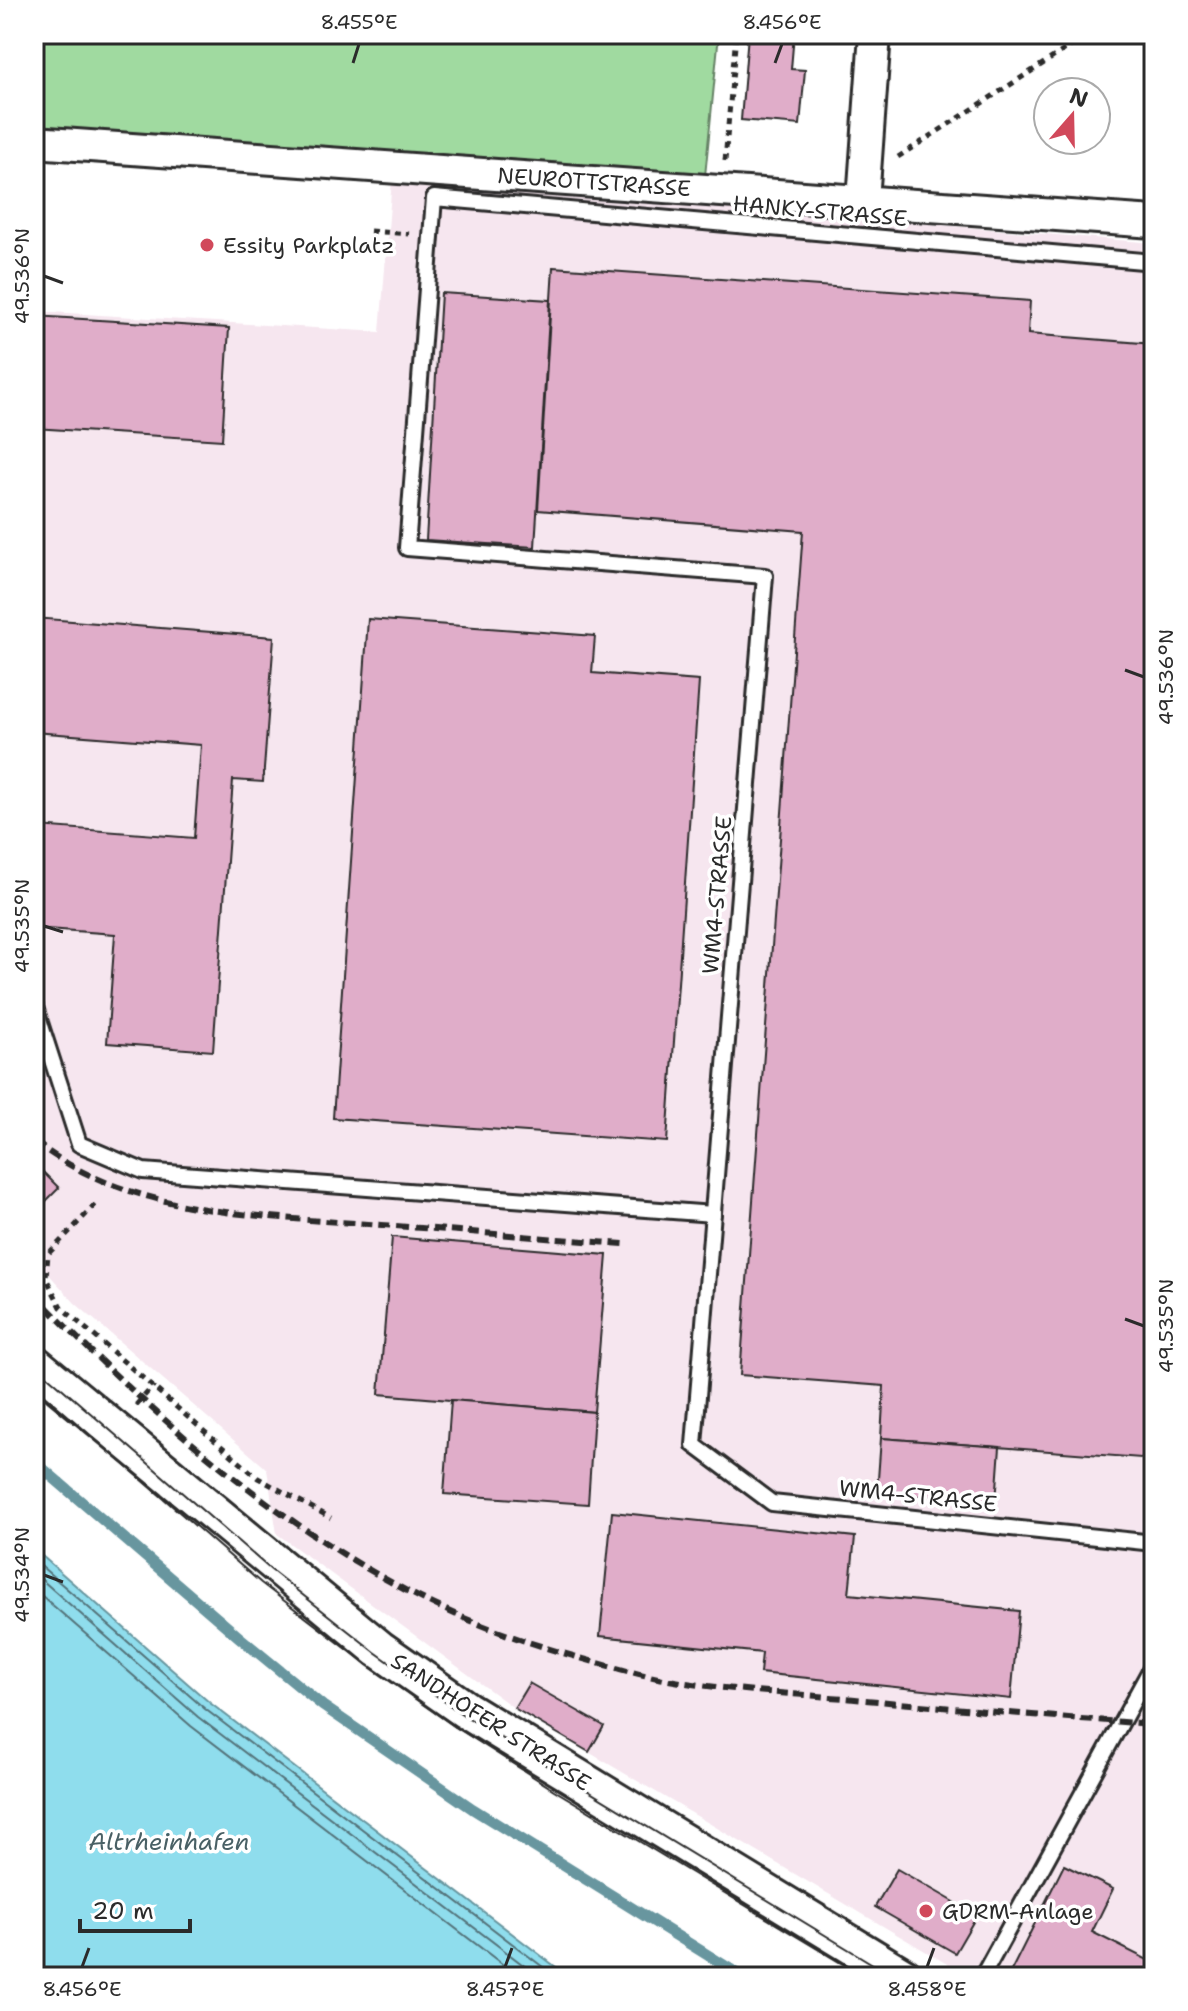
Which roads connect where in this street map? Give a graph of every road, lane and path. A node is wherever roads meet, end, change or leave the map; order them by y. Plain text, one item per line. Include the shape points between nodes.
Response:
1 (736, 34) edge
2 (875, 34) edge
3 (1089, 34) edge
4 (34, 142) edge
5 (724, 167) dead end
6 (864, 189) junction
7 (434, 198) joint
8 (1154, 222) edge
9 (370, 231) dead end
10 (387, 233) dead end
11 (1154, 262) edge
12 (34, 1004) edge
13 (95, 1205) dead end
14 (713, 1214) junction
15 (34, 1364) edge
16 (331, 1518) dead end
17 (1154, 1543) edge
18 (1152, 1672) edge
19 (904, 1977) edge
20 (982, 1977) edge

1 - 5 path
2 - 6 street
3 - 6 path
4 - 6 street, NEUROTTSTRASSE
6 - 8 street, NEUROTTSTRASSE
7 - 11 lane, HANKY-STRASSE
7 - 14 lane, WM4-STRASSE via 407,548 765,576
9 - 10 path
12 - 14 lane via 79,1144 143,1171
13 - 16 path via 48,1254 46,1278 61,1307 258,1478
14 - 17 lane, WM4-STRASSE via 694,1445 705,1454 772,1503
15 - 19 street, SANDHOFER STRASSE via 379,1649 453,1702
18 - 20 lane

